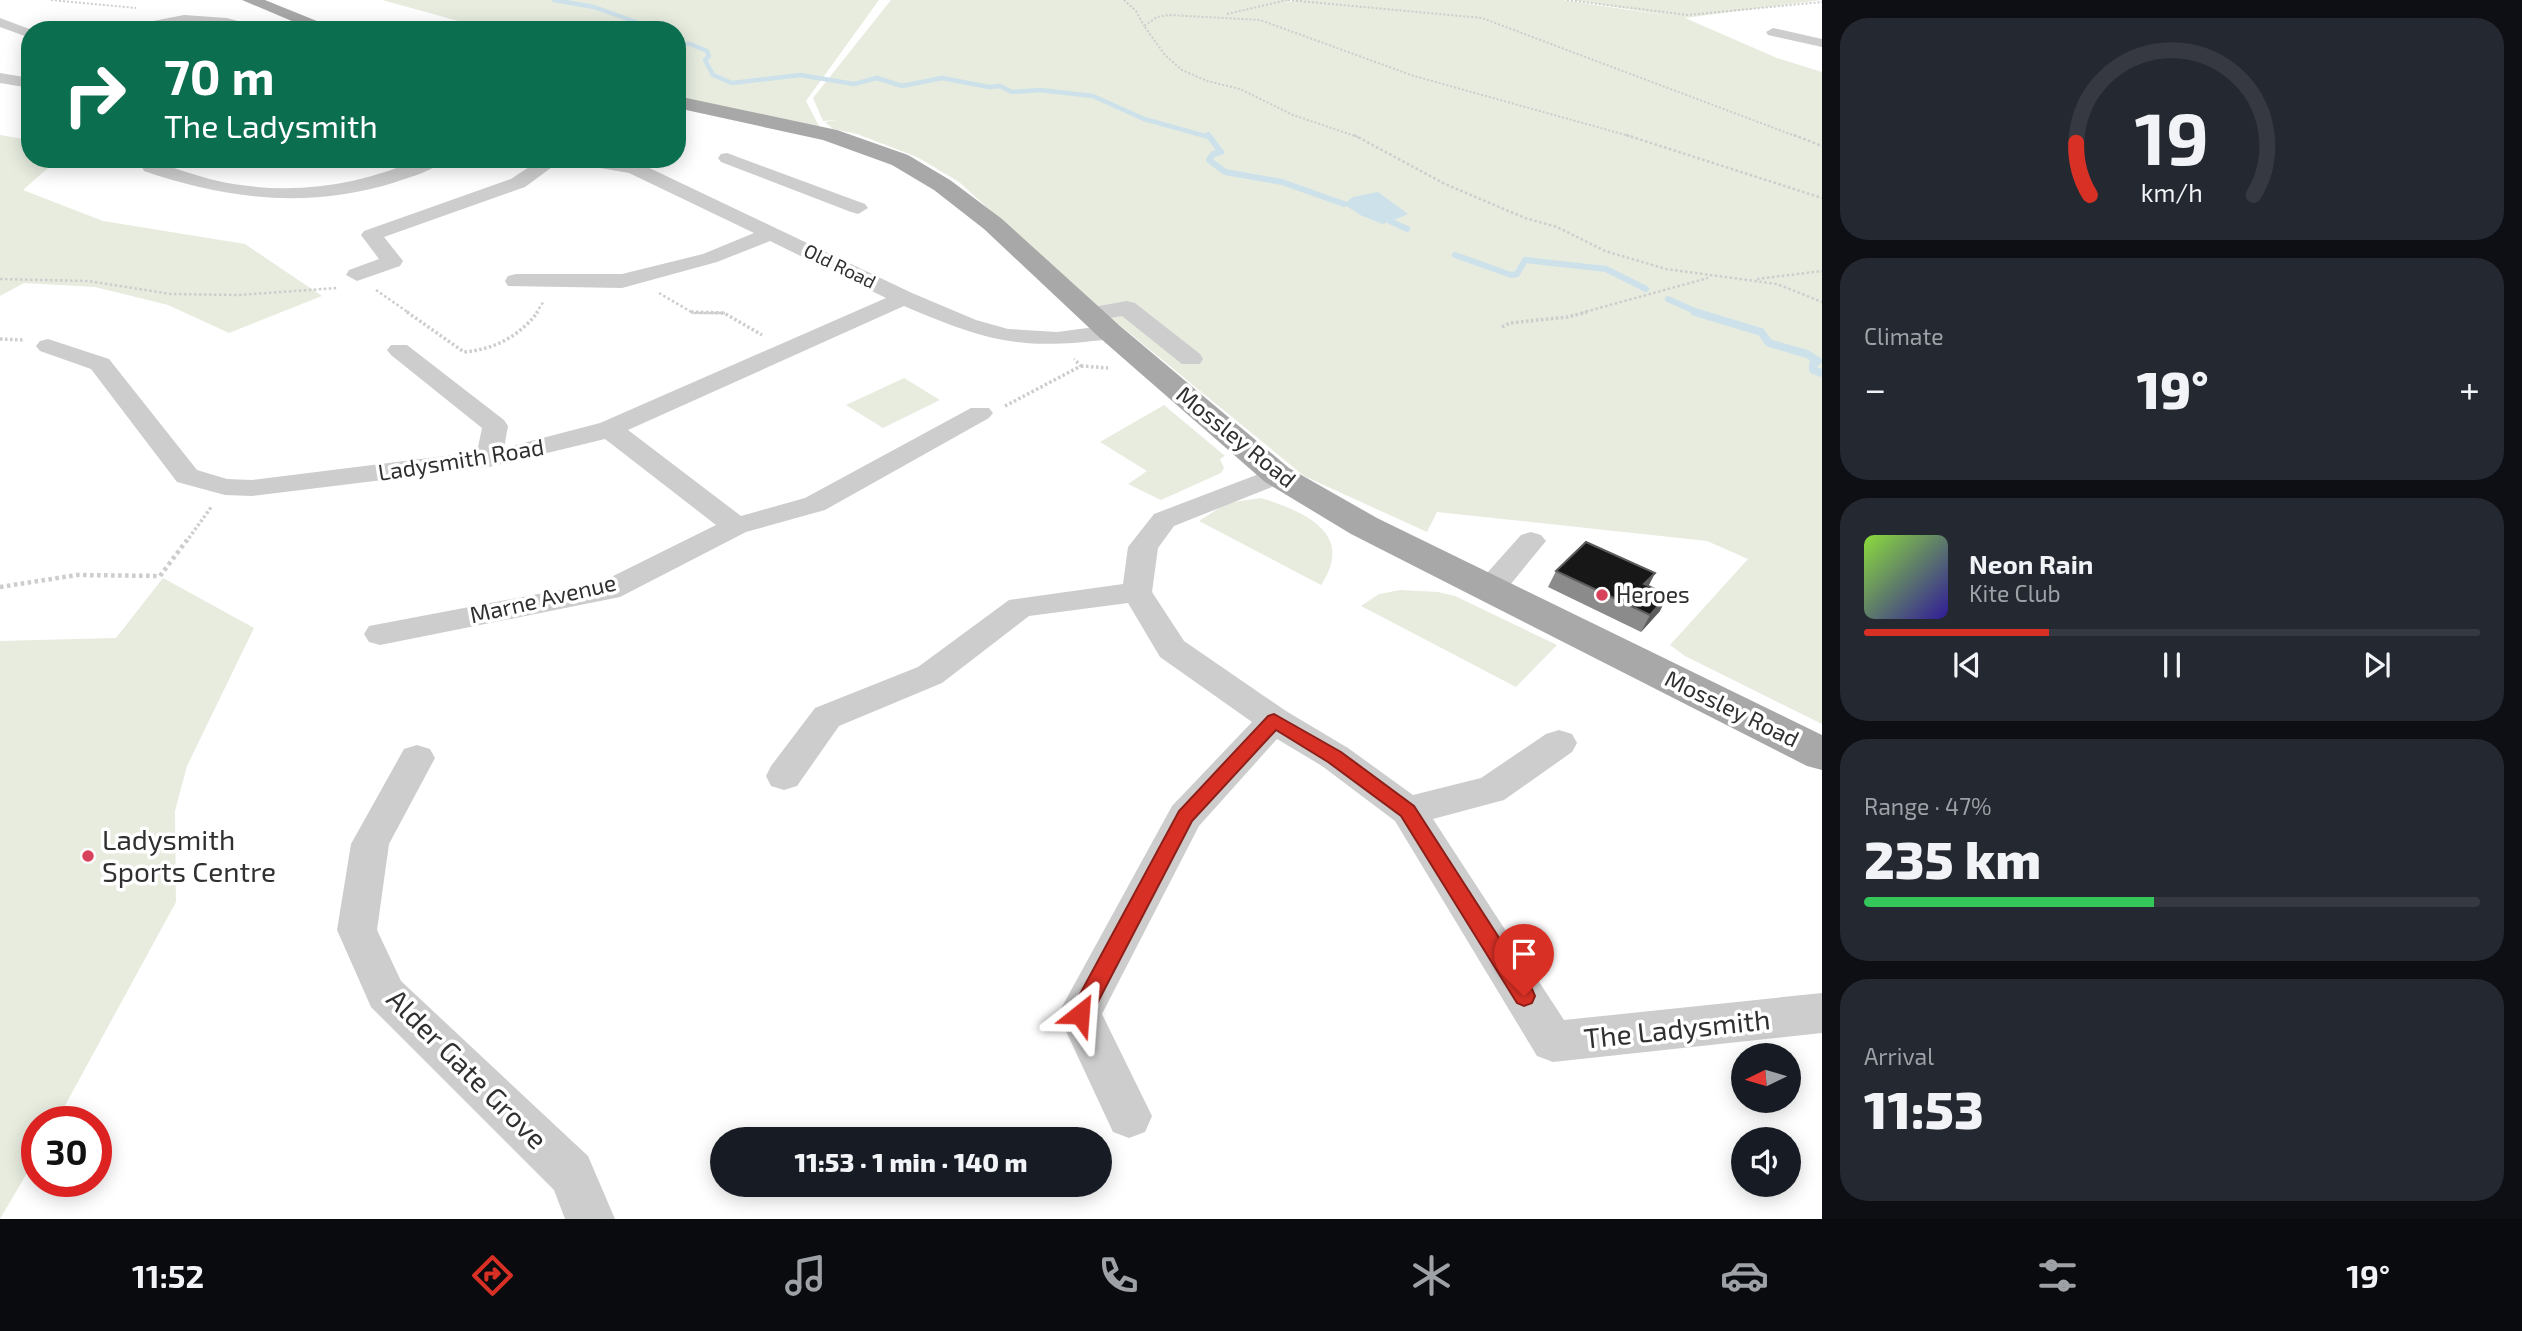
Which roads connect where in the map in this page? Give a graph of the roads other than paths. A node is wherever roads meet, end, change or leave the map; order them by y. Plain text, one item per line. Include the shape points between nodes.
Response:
1 (250, 0) edge
2 (161, 21) edge
3 (213, 21) edge
4 (301, 21) edge
5 (0, 22) edge
6 (21, 30) edge
7 (1773, 32) dead end
8 (1822, 43) edge
9 (3, 81) edge
10 (21, 82) edge
11 (686, 104) edge
12 (730, 164) dead end
13 (153, 168) edge
14 (412, 168) edge
15 (540, 168) edge
16 (634, 168) edge
17 (698, 179) dead end
18 (675, 187) junction
19 (858, 208) dead end
20 (772, 233) junction
21 (363, 281) road end
22 (516, 282) dead end
23 (904, 298) junction
24 (1100, 323) junction
25 (48, 346) dead end
26 (399, 350) dead end
27 (1191, 359) dead end
28 (980, 414) road end
29 (610, 429) junction
30 (489, 459) junction
31 (1277, 475) junction
32 (736, 526) junction
33 (1531, 541) dead end
34 (1490, 589) junction
35 (1137, 592) junction
36 (380, 634) dead end
37 (1274, 720) junction
38 (1559, 743) dead end
39 (1822, 754) edge
40 (417, 758) dead end
41 (784, 775) dead end
42 (1408, 811) junction
43 (1822, 1013) edge
44 (1129, 1116) dead end
45 (590, 1219) edge

1 - 4 main road
2 - 3 street via 191,17
5 - 6 street
7 - 8 street
9 - 10 street
11 - 24 main road, Mossley Road via 829,135 900,160 993,224
12 - 19 street
13 - 14 street via 190,183 275,196 373,183
15 - 21 street via 518,183 370,235 392,261
16 - 18 street, Old Road
17 - 18 street
18 - 20 street, Old Road
20 - 22 street via 710,258 622,281
20 - 23 street, Old Road
23 - 24 street, Old Road via 1007,336 1057,339
23 - 29 street, Ladysmith Road
24 - 27 street, Old Road via 1126,308
24 - 31 main road, Mossley Road
25 - 30 street, Ladysmith Road via 100,364 187,476 225,487 252,488
26 - 30 street via 495,426
28 - 32 street, Marne Avenue via 815,504
29 - 30 street, Ladysmith Road
29 - 32 street
31 - 34 main road, Mossley Road via 1364,526
31 - 35 street via 1164,520 1143,547
32 - 36 street, Marne Avenue via 608,590
33 - 34 street
34 - 39 main road, Mossley Road
35 - 37 street, The Ladysmith via 1172,649
35 - 41 street via 1020,607 930,675 827,717
37 - 42 street, The Ladysmith via 1335,757
37 - 44 street via 1185,816 1080,1014
38 - 42 street via 1491,790
40 - 45 street, Alder Gate Grove via 370,844 357,930 386,994 571,1173
42 - 43 street, The Ladysmith via 1553,1042

